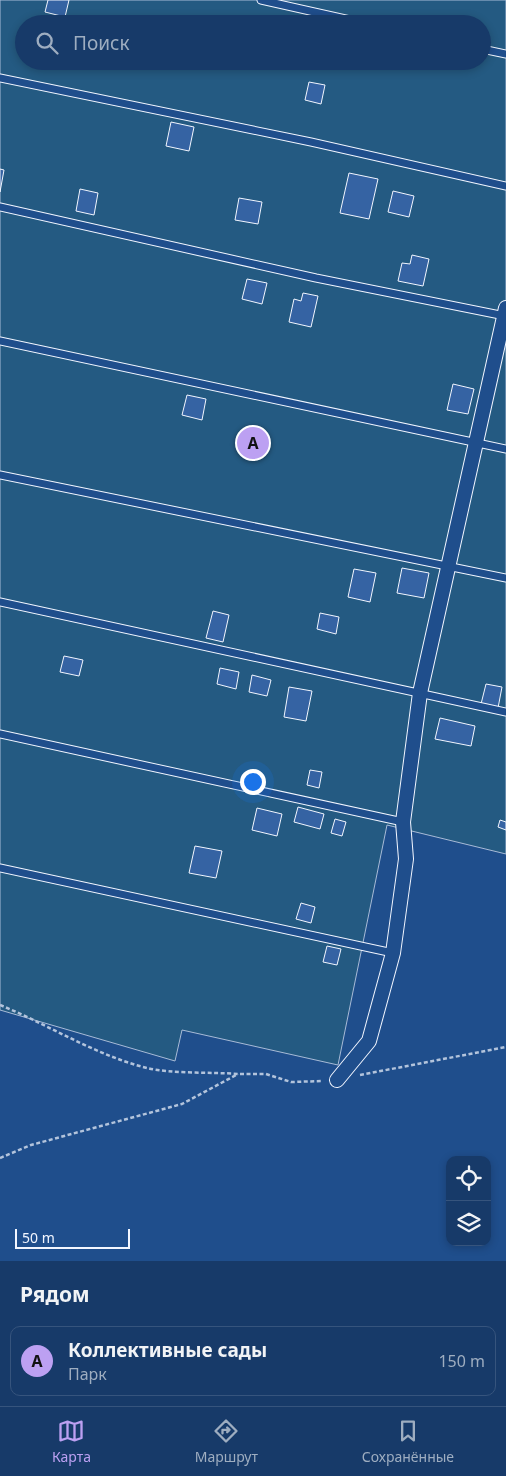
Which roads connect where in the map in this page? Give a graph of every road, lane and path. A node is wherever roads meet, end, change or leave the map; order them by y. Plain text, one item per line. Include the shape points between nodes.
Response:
1 (261, 0) edge
2 (328, 15) edge
3 (491, 51) edge
4 (506, 54) edge
5 (0, 78) edge
6 (506, 186) edge
7 (0, 206) edge
8 (505, 313) edge
9 (0, 341) edge
10 (478, 442) junction
11 (506, 449) edge
12 (0, 475) edge
13 (450, 565) junction
14 (506, 578) edge
15 (0, 602) edge
16 (420, 693) junction
17 (506, 712) edge
18 (0, 734) edge
19 (403, 822) junction
20 (0, 868) edge
21 (393, 953) junction
22 (0, 1005) edge
23 (506, 1047) edge
24 (239, 1074) junction
25 (337, 1080) junction
26 (0, 1158) edge

1 - 2 lane
3 - 4 lane
5 - 6 lane
7 - 8 lane via 316,278
8 - 10 street
9 - 10 lane
10 - 11 lane
10 - 13 street
12 - 13 lane
13 - 14 lane
13 - 16 street
15 - 16 lane
16 - 17 lane
16 - 19 street
18 - 19 lane
19 - 21 street via 406,859
20 - 21 lane
21 - 25 street via 369,1041
22 - 24 path via 90,1048 148,1068
23 - 25 path
24 - 25 path via 266,1074 291,1082
24 - 26 path via 182,1104 32,1145

